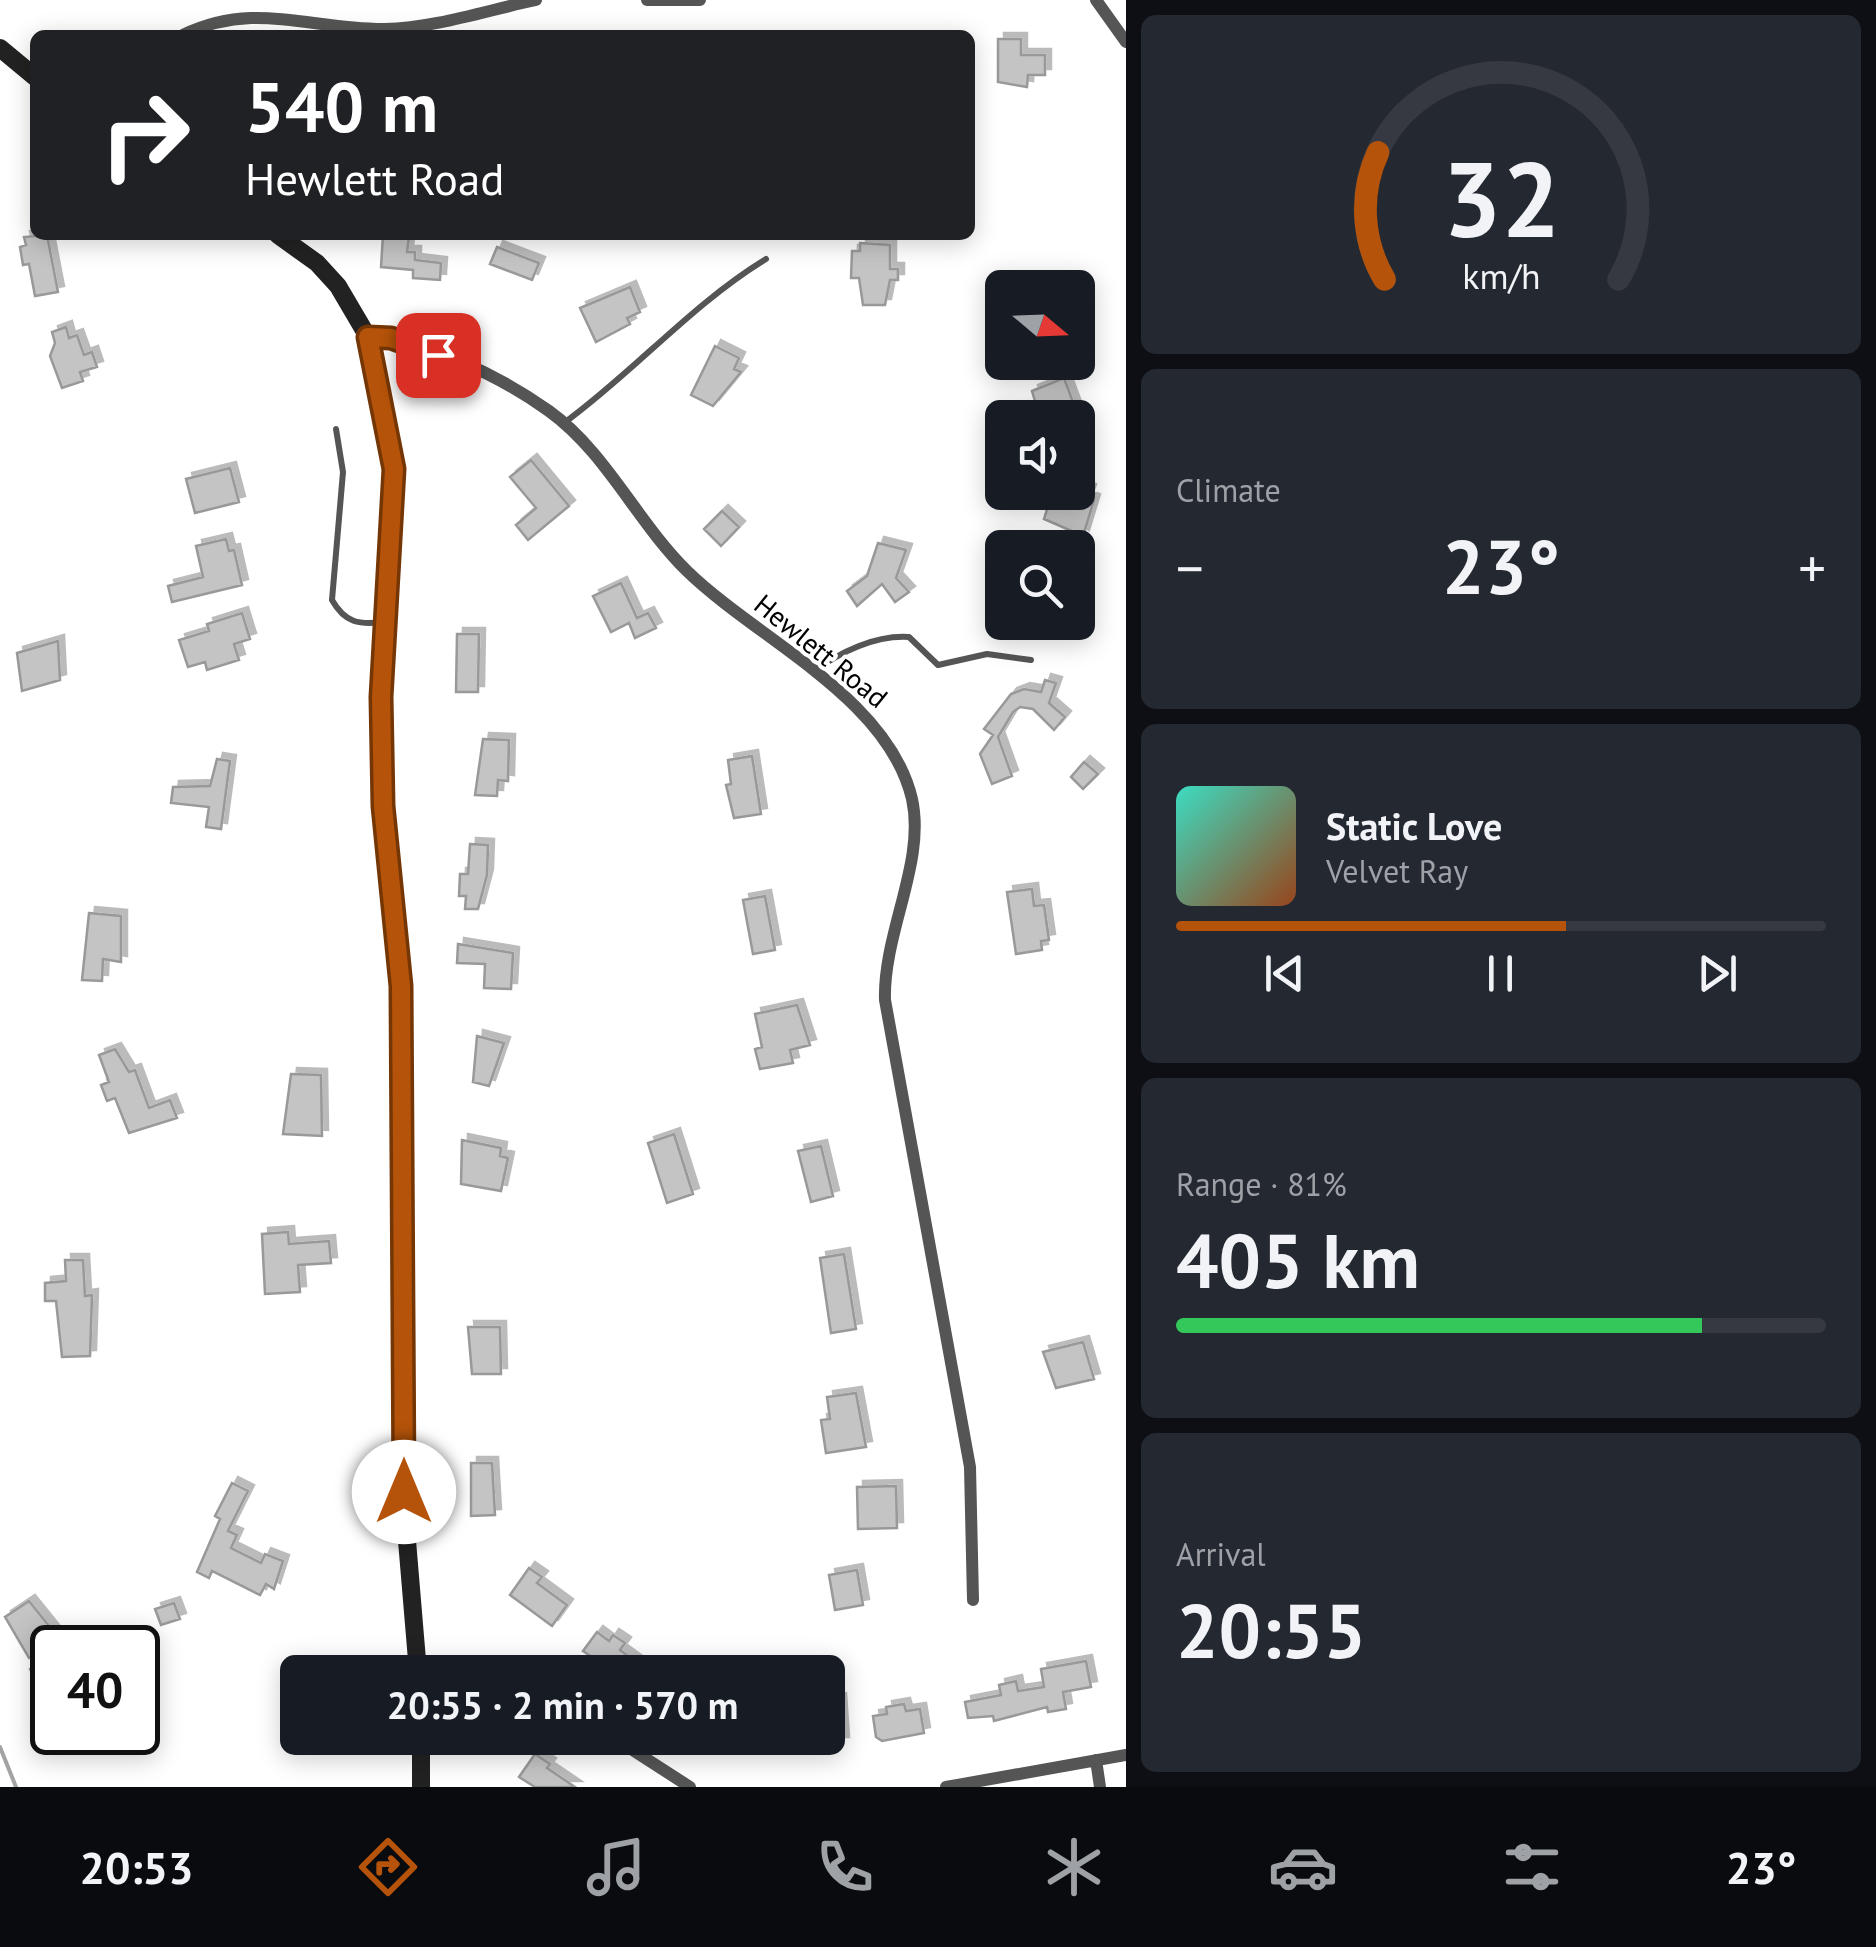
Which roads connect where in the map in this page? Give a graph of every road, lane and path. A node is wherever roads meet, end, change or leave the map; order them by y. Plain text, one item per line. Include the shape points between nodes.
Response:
1 (536, 0) edge
2 (647, 0) edge
3 (700, 0) edge
4 (1096, 0) edge
5 (195, 30) edge
6 (1126, 42) edge
7 (0, 48) edge
8 (30, 73) edge
9 (285, 240) edge
10 (766, 260) dead end
11 (368, 337) junction
12 (563, 424) junction
13 (336, 429) dead end
14 (385, 622) junction
15 (1031, 660) dead end
16 (812, 672) junction
17 (973, 1600) dead end
18 (416, 1655) edge
19 (1126, 1754) edge
20 (421, 1755) edge
21 (640, 1755) edge
22 (1096, 1760) junction
23 (421, 1787) edge
24 (690, 1787) edge
25 (946, 1787) edge
26 (1100, 1787) edge

1 - 5 street via 386,29 251,12
2 - 3 street
4 - 6 street
7 - 8 street
9 - 11 street via 338,286
10 - 12 lane
11 - 12 street, Hewlett Road via 391,338 518,390
11 - 14 street via 394,469
12 - 16 street, Hewlett Road via 685,569
13 - 14 lane via 343,472 332,600 355,624
14 - 18 street via 383,806 401,986 404,1492
15 - 16 lane via 987,654 938,664 909,637 894,636 833,657
16 - 17 street, Hewlett Road via 882,734 912,800 914,845 887,954 885,1000 970,1466
19 - 22 street
20 - 23 street
21 - 24 street
22 - 25 street
22 - 26 street

